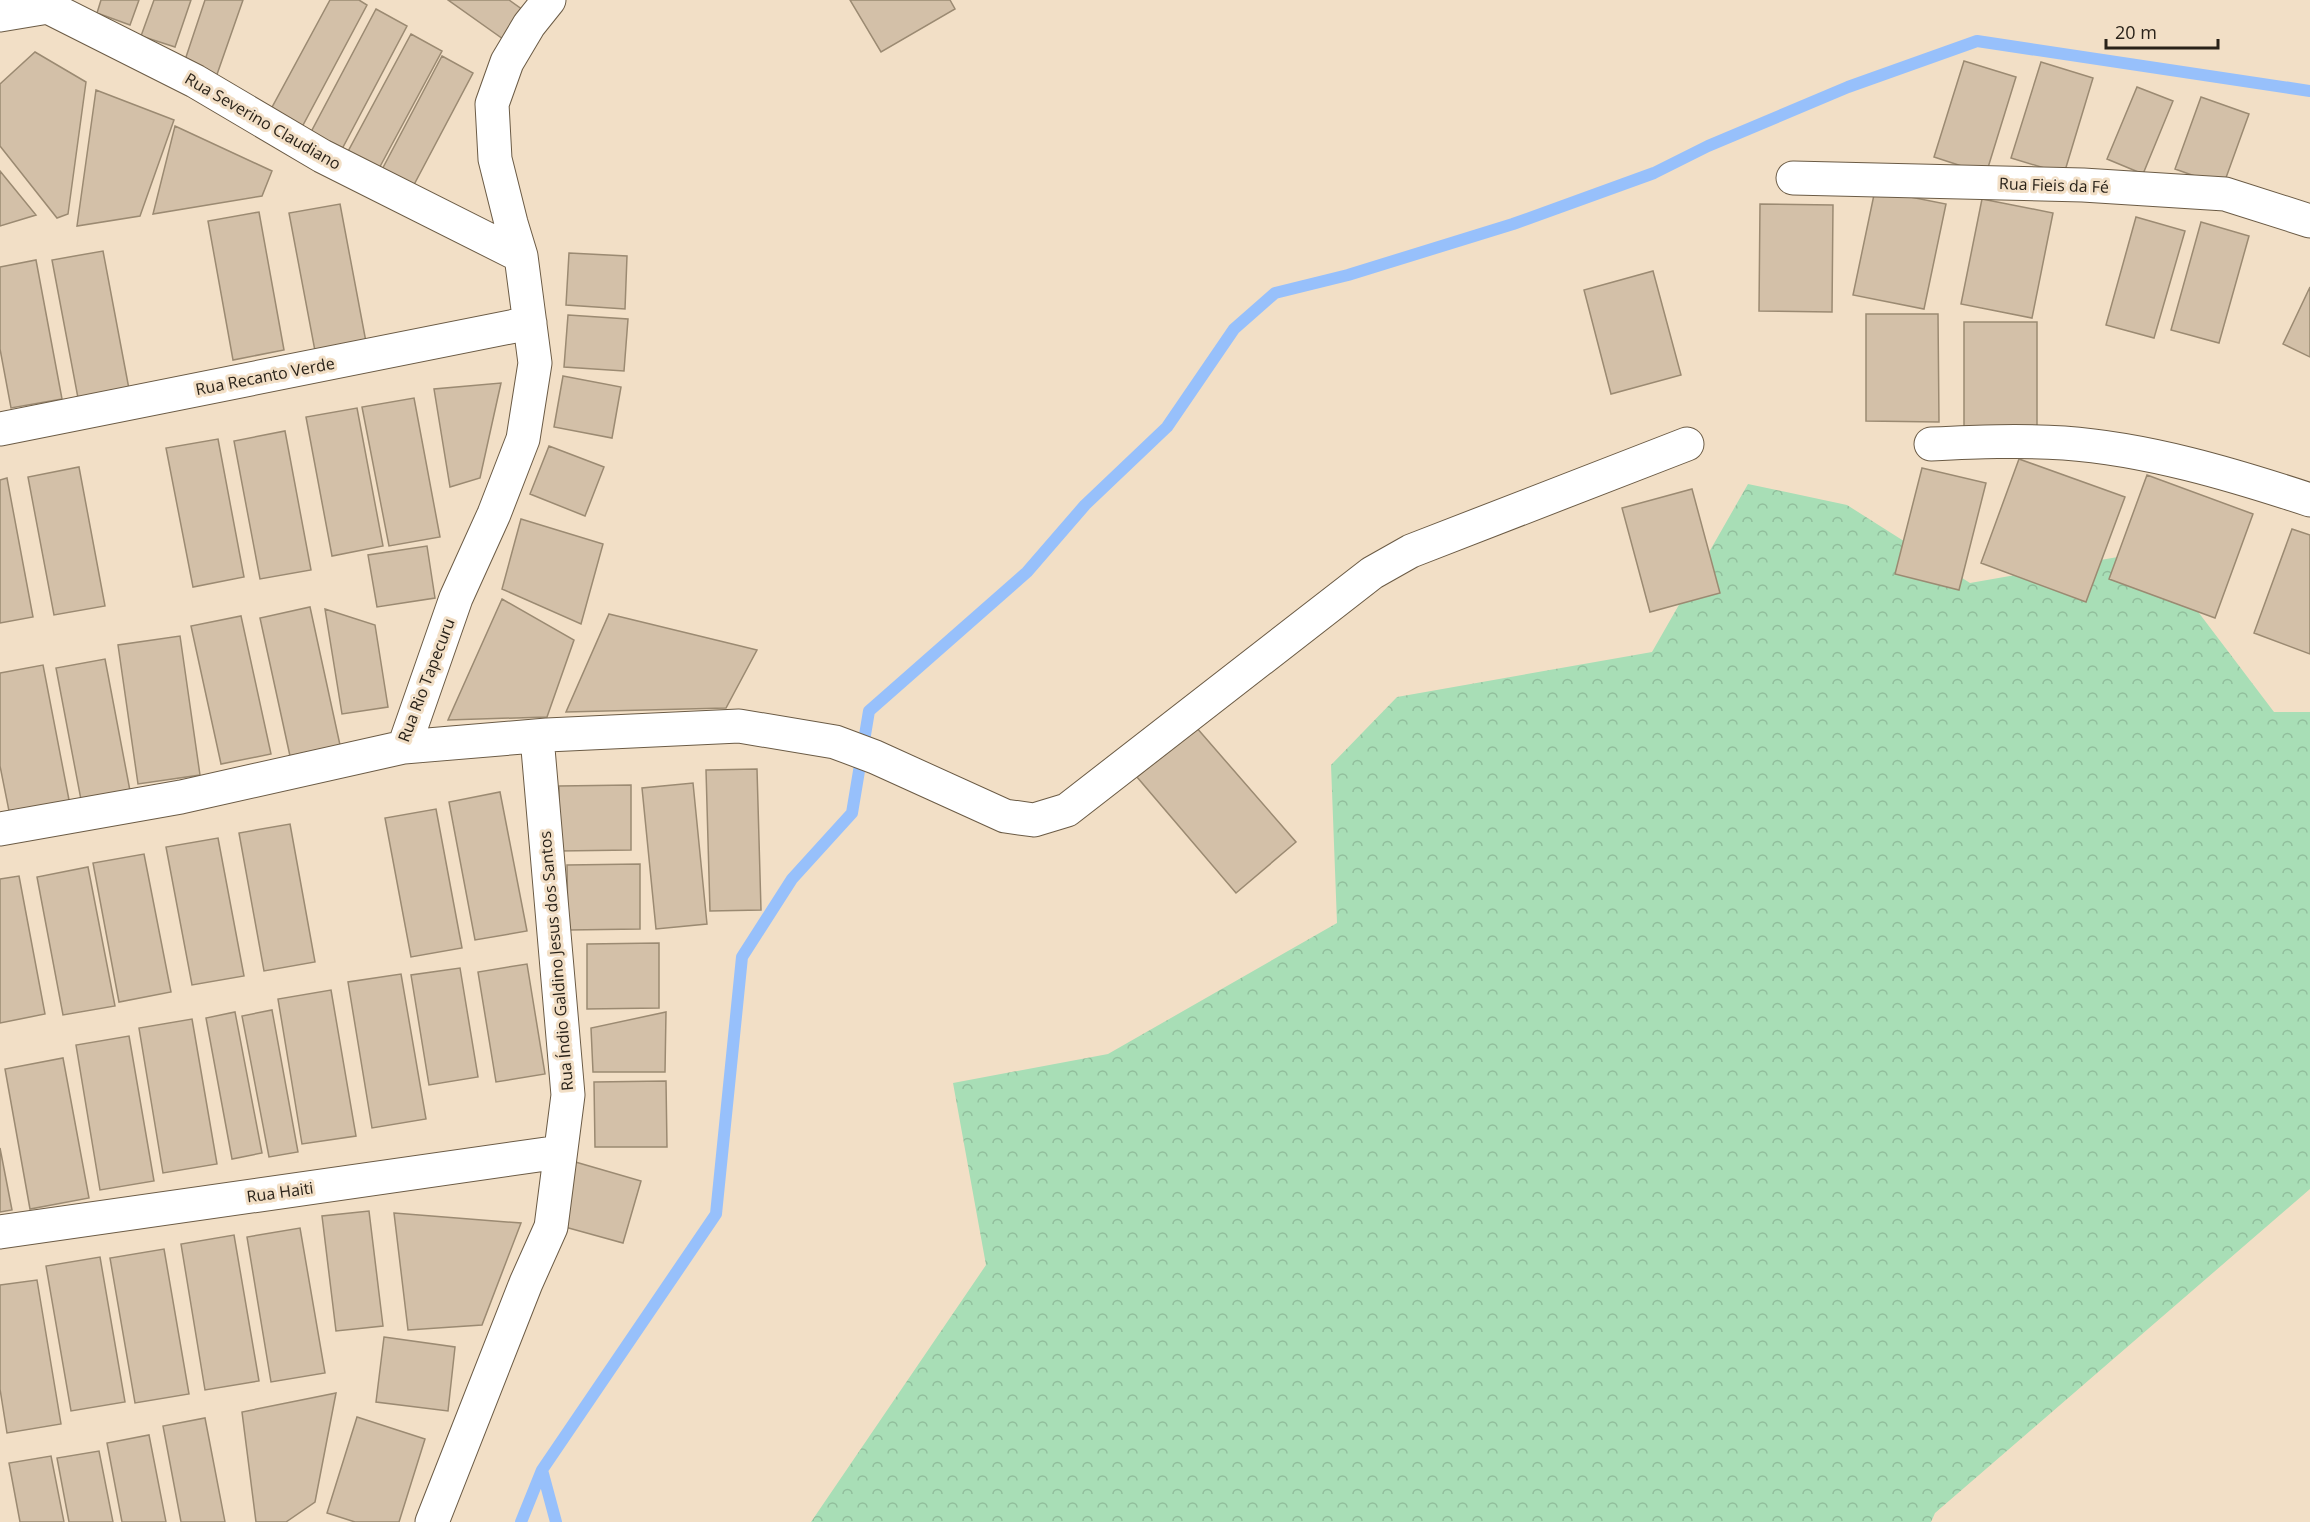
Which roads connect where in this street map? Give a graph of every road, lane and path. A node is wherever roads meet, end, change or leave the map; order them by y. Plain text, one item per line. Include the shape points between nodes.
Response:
1 (549, 0) edge
2 (49, 4) edge
3 (0, 15) edge
4 (1793, 178) dead end
5 (2310, 221) edge
6 (521, 256) junction
7 (530, 323) junction
8 (0, 429) edge
9 (1687, 444) dead end
10 (1931, 444) dead end
11 (2310, 500) edge
12 (537, 736) junction
13 (404, 747) junction
14 (0, 830) edge
15 (560, 1152) junction
16 (0, 1232) edge
17 (432, 1522) edge

1 - 6 street, Rua Rio Tapecuru via 507,62 492,104 495,159
2 - 3 street, Rua Severino Claudiano
2 - 6 street, Rua Severino Claudiano via 195,81 322,156
4 - 5 street, Rua Fieis da Fé via 2083,185 2225,194
6 - 7 street, Rua Rio Tapecuru
7 - 8 street, Rua Recanto Verde
7 - 13 street, Rua Rio Tapecuru via 535,363 523,439 456,598
9 - 12 street via 1411,551 1372,573 1067,810 1034,820 1005,816 835,742 739,726
10 - 11 street via 2065,443 2212,471
12 - 13 street
12 - 15 street, Rua Índio Galdino Jesus dos Santos via 568,1095
13 - 14 street, Rua Rio Tapecuru via 181,797
15 - 16 street, Rua Haiti
15 - 17 street, Rua Índio Galdino Jesus dos Santos via 551,1227

